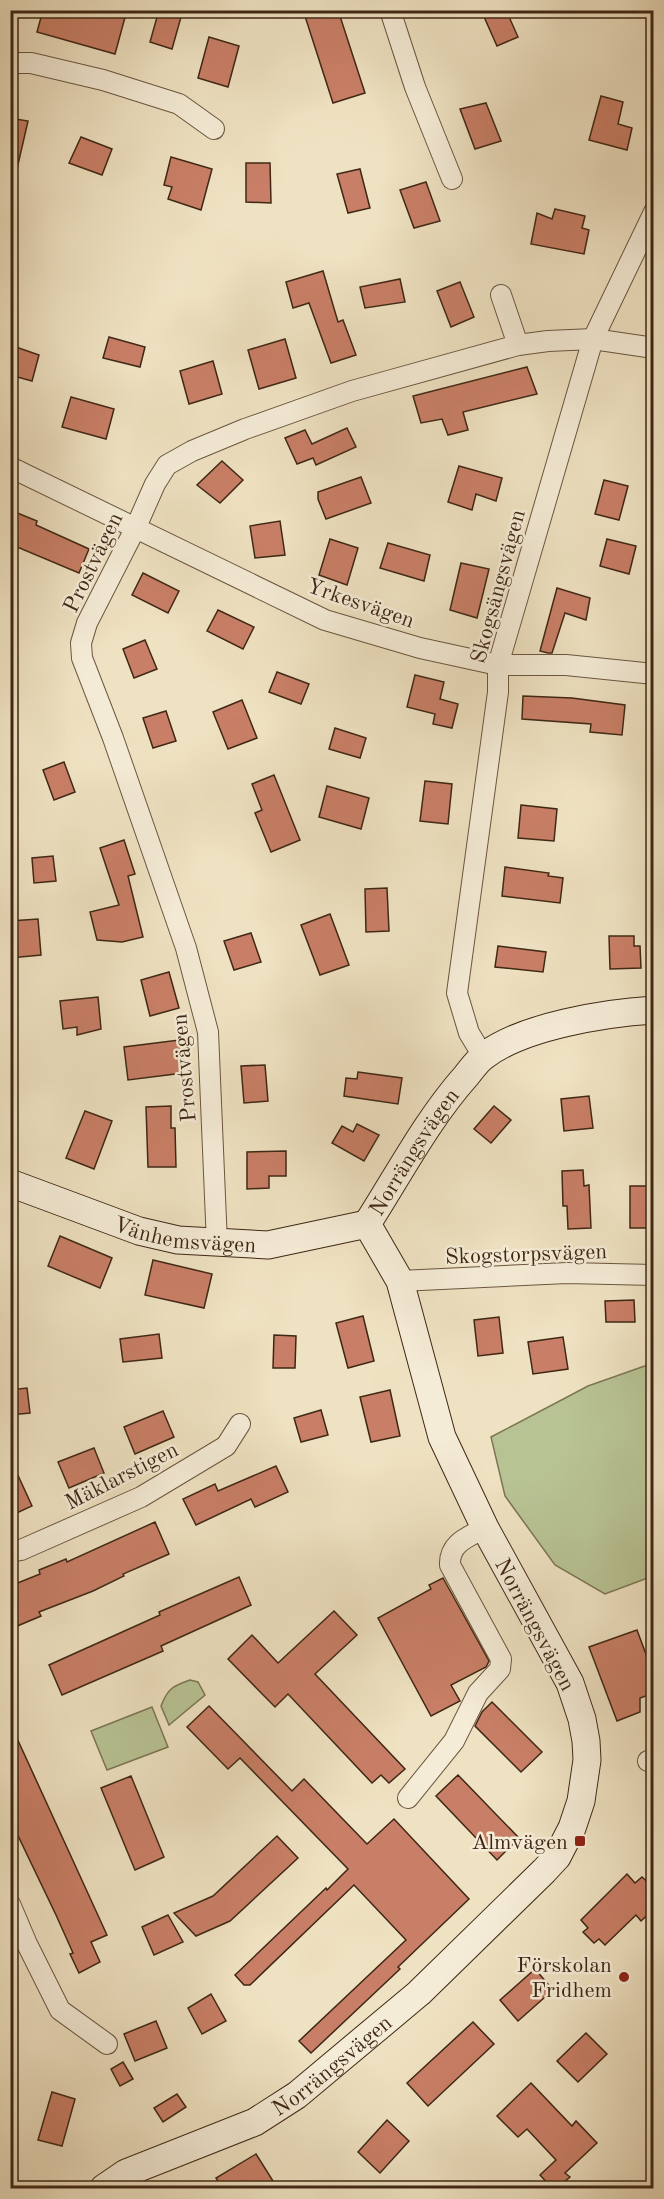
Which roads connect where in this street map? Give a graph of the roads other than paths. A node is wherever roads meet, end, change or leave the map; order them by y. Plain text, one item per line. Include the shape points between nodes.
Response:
1 (390, 10) edge
2 (10, 63) edge
3 (214, 129) dead end
4 (452, 179) dead end
5 (654, 212) edge
6 (501, 295) dead end
7 (593, 339) junction
8 (518, 345) junction
9 (654, 348) edge
10 (10, 467) edge
11 (136, 527) junction
12 (498, 665) junction
13 (654, 674) edge
14 (654, 1010) edge
15 (483, 1056) junction
16 (10, 1183) edge
17 (368, 1224) junction
18 (217, 1244) junction
19 (654, 1275) edge
20 (400, 1281) junction
21 (240, 1424) dead end
22 (485, 1528) junction
23 (10, 1552) edge
24 (408, 1798) dead end
25 (10, 1904) edge
26 (107, 2044) dead end
27 (104, 2188) edge

1 - 4 street via 415,87
2 - 3 street via 31,63 103,80 178,104
5 - 7 street, Skogsängsvägen
6 - 8 street
7 - 8 street, Prostvägen
7 - 9 street, Prostvägen
7 - 12 street, Skogsängsvägen
8 - 11 street, Prostvägen via 352,391 192,451 167,465
10 - 11 street, Yrkesvägen
11 - 12 street, Yrkesvägen via 325,620 420,648
11 - 18 street, Prostvägen via 87,623 81,643 82,658 186,948 208,1032
12 - 13 street, Yrkesvägen via 566,665
12 - 15 street, Skogsängsvägen via 498,692 457,993 469,1033
14 - 15 street, Norrängsvägen via 548,1028 516,1038
15 - 17 street, Norrängsvägen via 449,1096
16 - 18 street, Vänhemsvägen via 139,1232
17 - 18 street, Vänhemsvägen via 268,1245
17 - 20 street, Norrängsvägen
19 - 20 street, Skogstorpsvägen via 567,1273
20 - 22 street, Norrängsvägen via 442,1437
21 - 23 street, Mäklarstigen via 226,1446 141,1497
22 - 24 street via 458,1542 452,1549 450,1565 502,1665 478,1693 454,1741
22 - 27 street, Norrängsvägen via 570,1683 582,1719 585,1782 572,1828 557,1857 419,1993 297,2095 255,2122 126,2173
25 - 26 street via 60,2010

